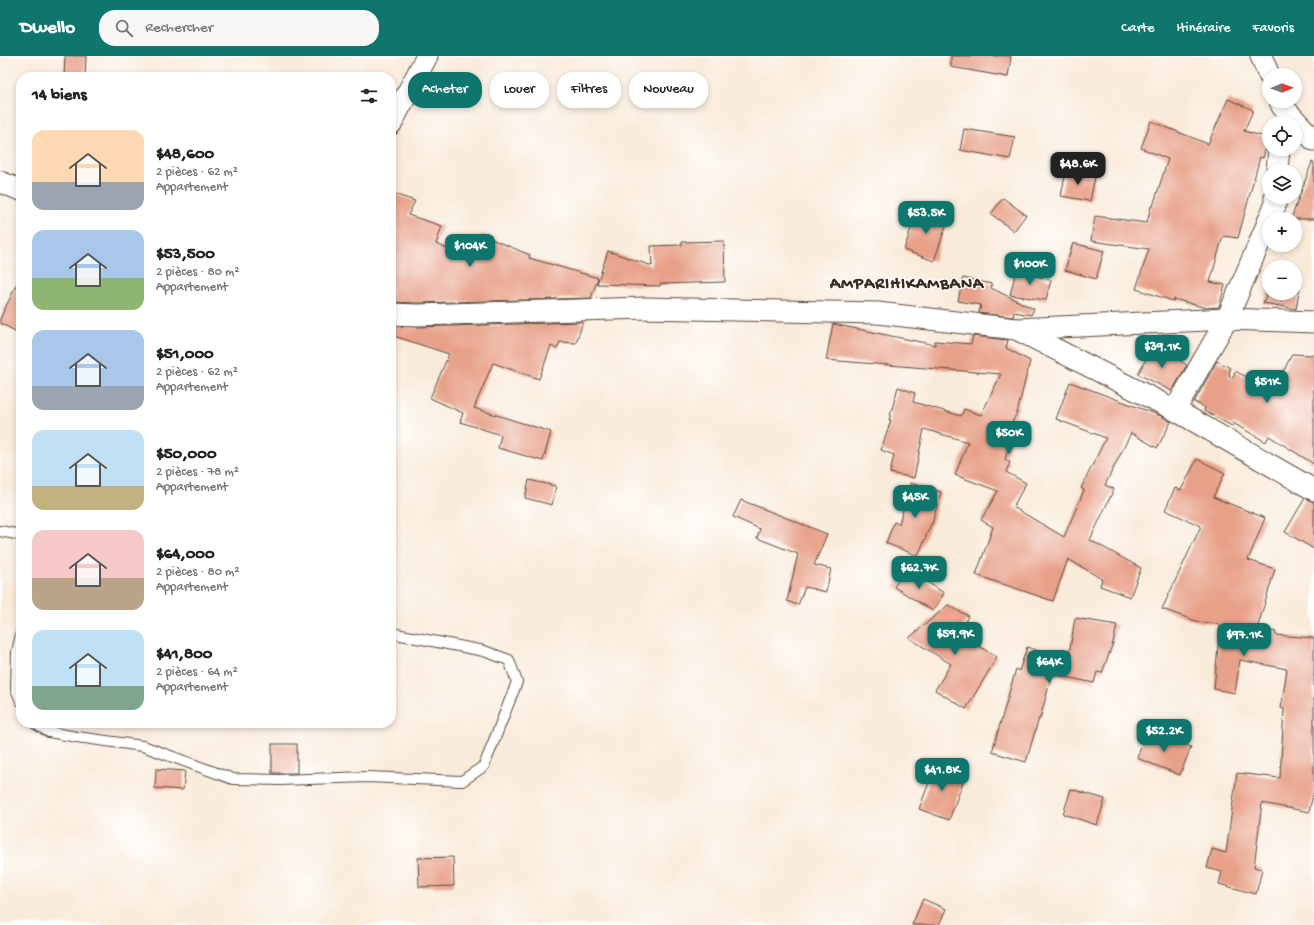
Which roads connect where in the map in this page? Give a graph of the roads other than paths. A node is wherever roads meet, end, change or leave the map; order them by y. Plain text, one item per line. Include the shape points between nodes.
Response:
1 (427, 56) edge
2 (1261, 56) edge
3 (1266, 68) edge
4 (1281, 110) edge
5 (396, 115) edge
6 (1314, 140) edge
7 (0, 182) edge
8 (16, 188) edge
9 (1262, 236) edge
10 (396, 314) edge
11 (1227, 319) junction
12 (1314, 322) edge
13 (1016, 329) junction
14 (1174, 410) junction
15 (1314, 490) edge
16 (0, 531) edge
17 (16, 534) edge
18 (396, 634) edge
19 (42, 728) edge

1 - 5 street
2 - 3 street
4 - 6 street
7 - 8 street
9 - 11 street
10 - 13 street via 645,308 878,313
11 - 12 street
11 - 13 street
11 - 14 street
13 - 14 street
14 - 15 street
16 - 17 lane
18 - 19 lane via 484,651 509,660 517,682 484,766 462,781 368,777 233,779 143,746 49,732

